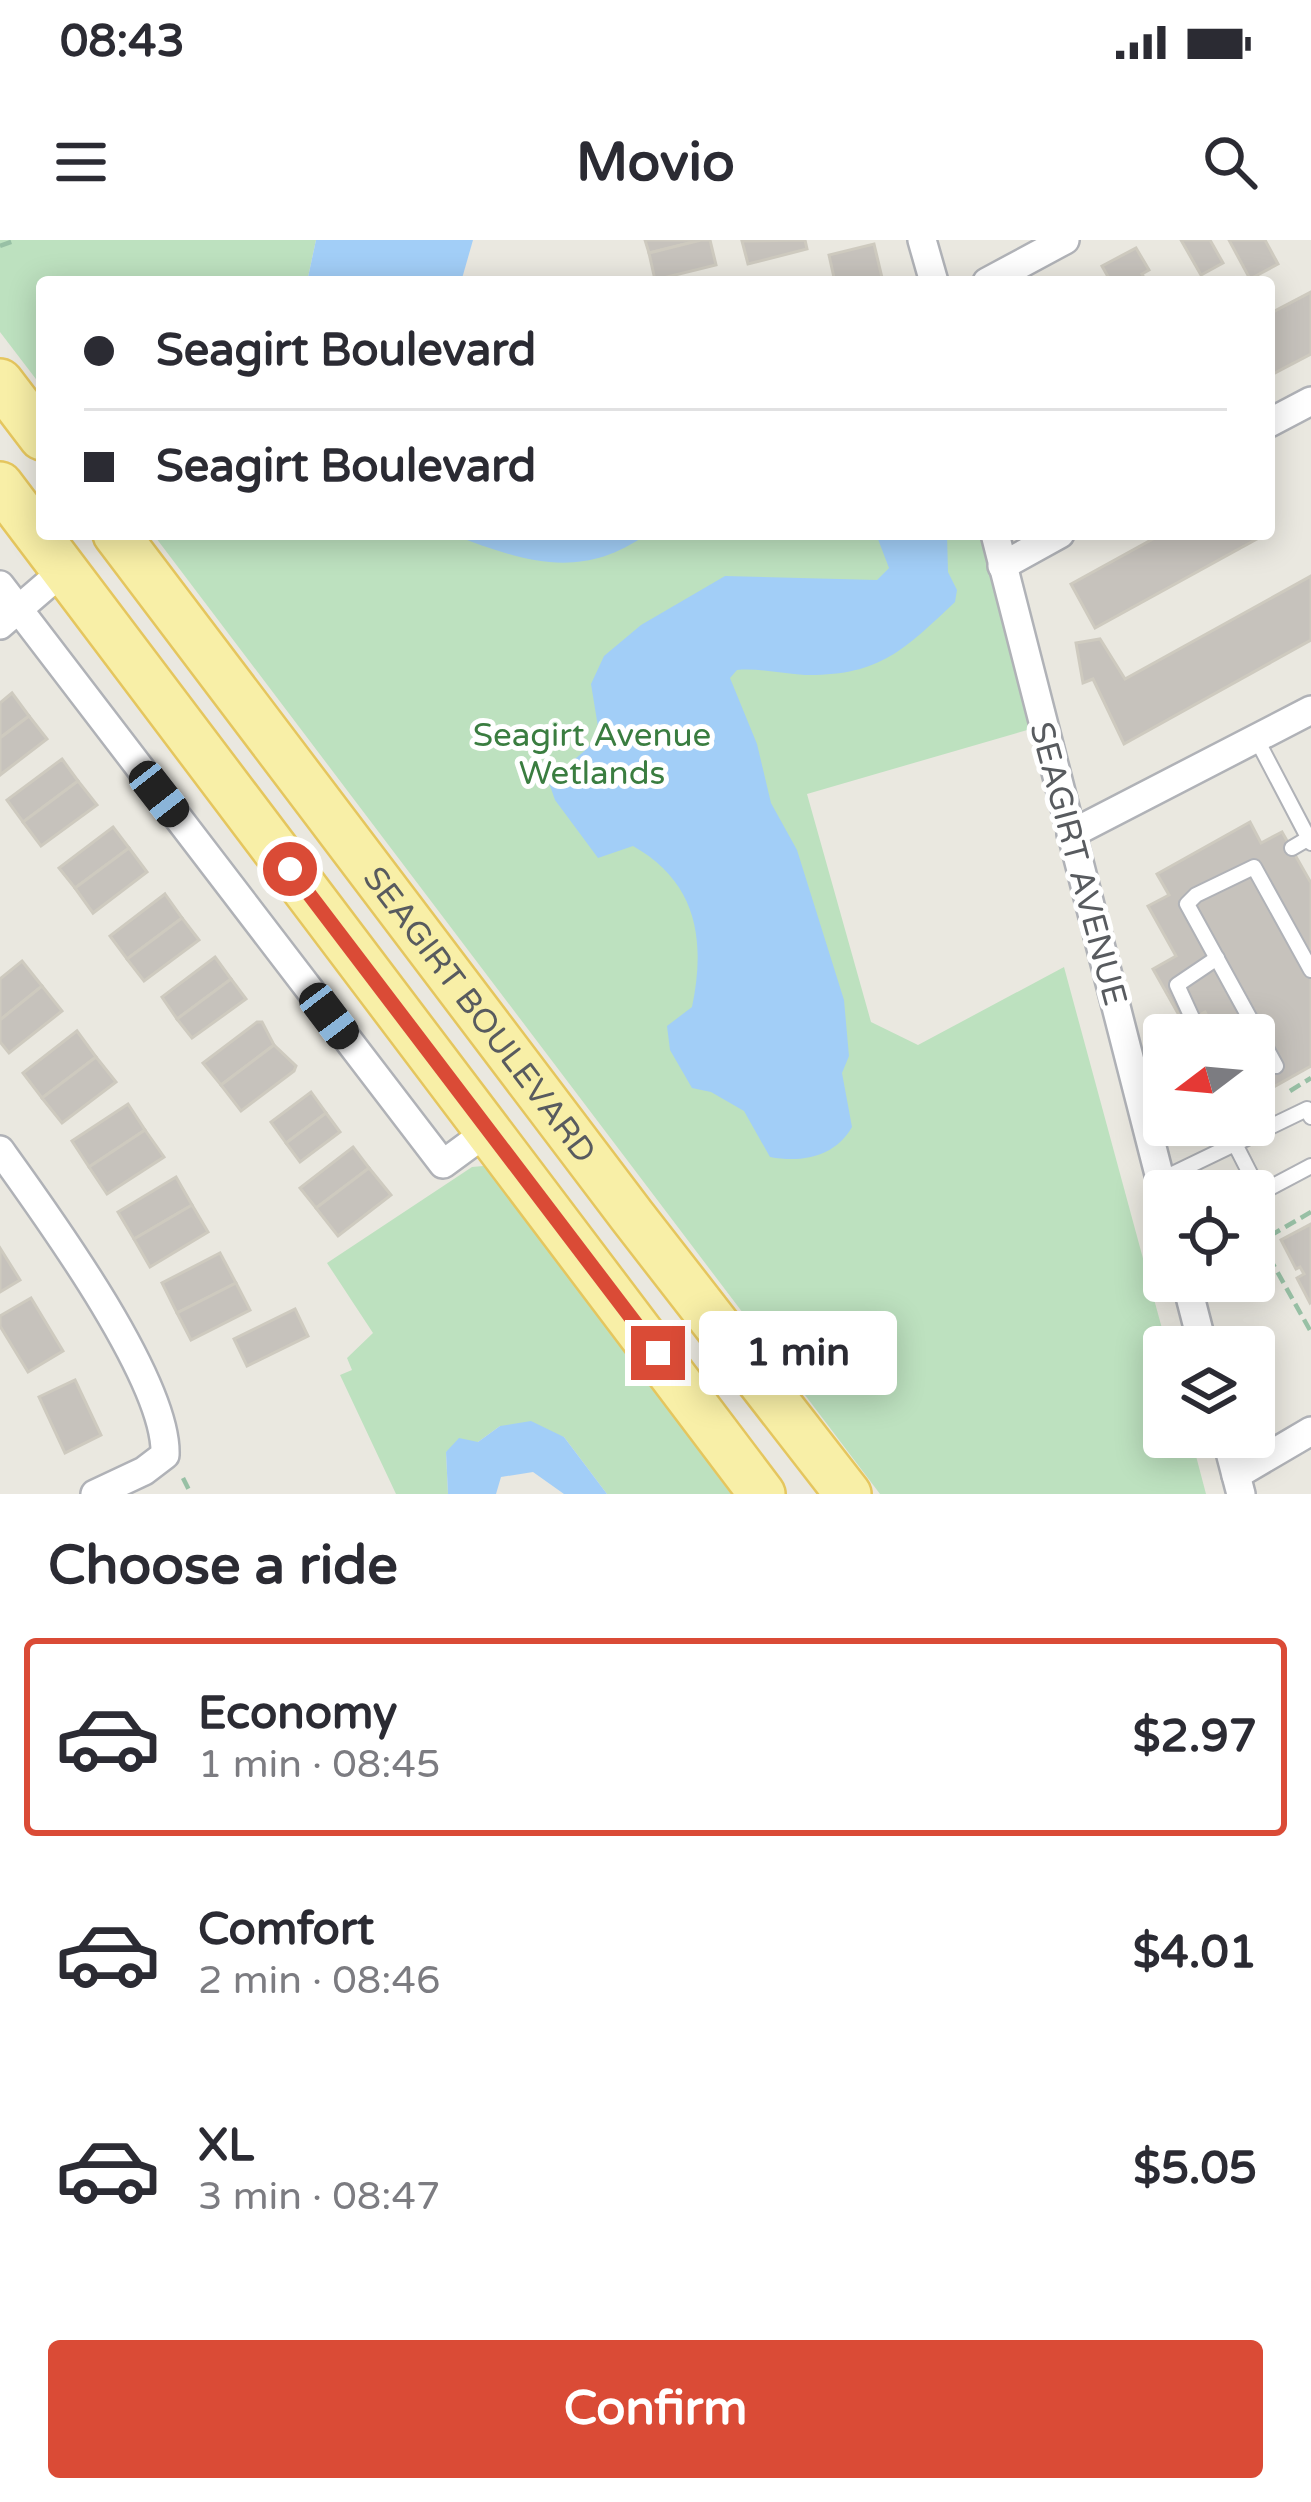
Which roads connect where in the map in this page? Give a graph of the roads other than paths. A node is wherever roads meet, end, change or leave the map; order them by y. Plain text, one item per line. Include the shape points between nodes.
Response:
1 (922, 240) edge
2 (1065, 240) edge
3 (932, 276) edge
4 (998, 276) edge
5 (0, 382) edge
6 (1311, 401) edge
7 (1275, 420) edge
8 (36, 429) edge
9 (0, 485) edge
10 (36, 532) edge
11 (42, 540) edge
12 (121, 540) edge
13 (996, 540) edge
14 (1049, 540) edge
15 (1002, 566) junction
16 (64, 569) junction
17 (0, 585) edge
18 (9, 617) edge
19 (1311, 710) edge
20 (1257, 740) junction
21 (1306, 820) edge
22 (1071, 834) junction
23 (1310, 841) edge
24 (1292, 848) dead end
25 (1216, 958) junction
26 (1311, 970) edge
27 (1189, 1014) edge
28 (1276, 1066) dead end
29 (1311, 1117) edge
30 (1275, 1121) edge
31 (488, 1131) junction
32 (1236, 1146) joint
33 (0, 1150) edge
34 (1311, 1166) edge
35 (1158, 1170) edge
36 (1193, 1170) edge
37 (1311, 1431) edge
38 (1239, 1485) edge
39 (95, 1494) edge
40 (762, 1494) edge
41 (848, 1494) edge

1 - 3 street
2 - 4 street
5 - 8 main road
6 - 7 street
9 - 10 main road, SEAGIRT BOULEVARD
11 - 16 main road, SEAGIRT BOULEVARD
12 - 41 main road, SEAGIRT BOULEVARD
13 - 15 street, SEAGIRT AVENUE
14 - 15 street
15 - 22 street, SEAGIRT AVENUE
16 - 18 street
16 - 31 main road, SEAGIRT BOULEVARD
17 - 18 street
18 - 31 street via 443,1164
19 - 20 street
20 - 21 lane
20 - 22 street
21 - 23 lane
22 - 35 street, SEAGIRT AVENUE
23 - 24 lane
25 - 26 lane via 1187,904 1254,867
25 - 27 lane via 1177,985
25 - 28 lane
29 - 30 lane via 1306,1109
31 - 40 main road, SEAGIRT BOULEVARD
32 - 34 lane via 1260,1192
32 - 36 lane
33 - 39 street via 83,1270 166,1431 165,1455
37 - 38 street

